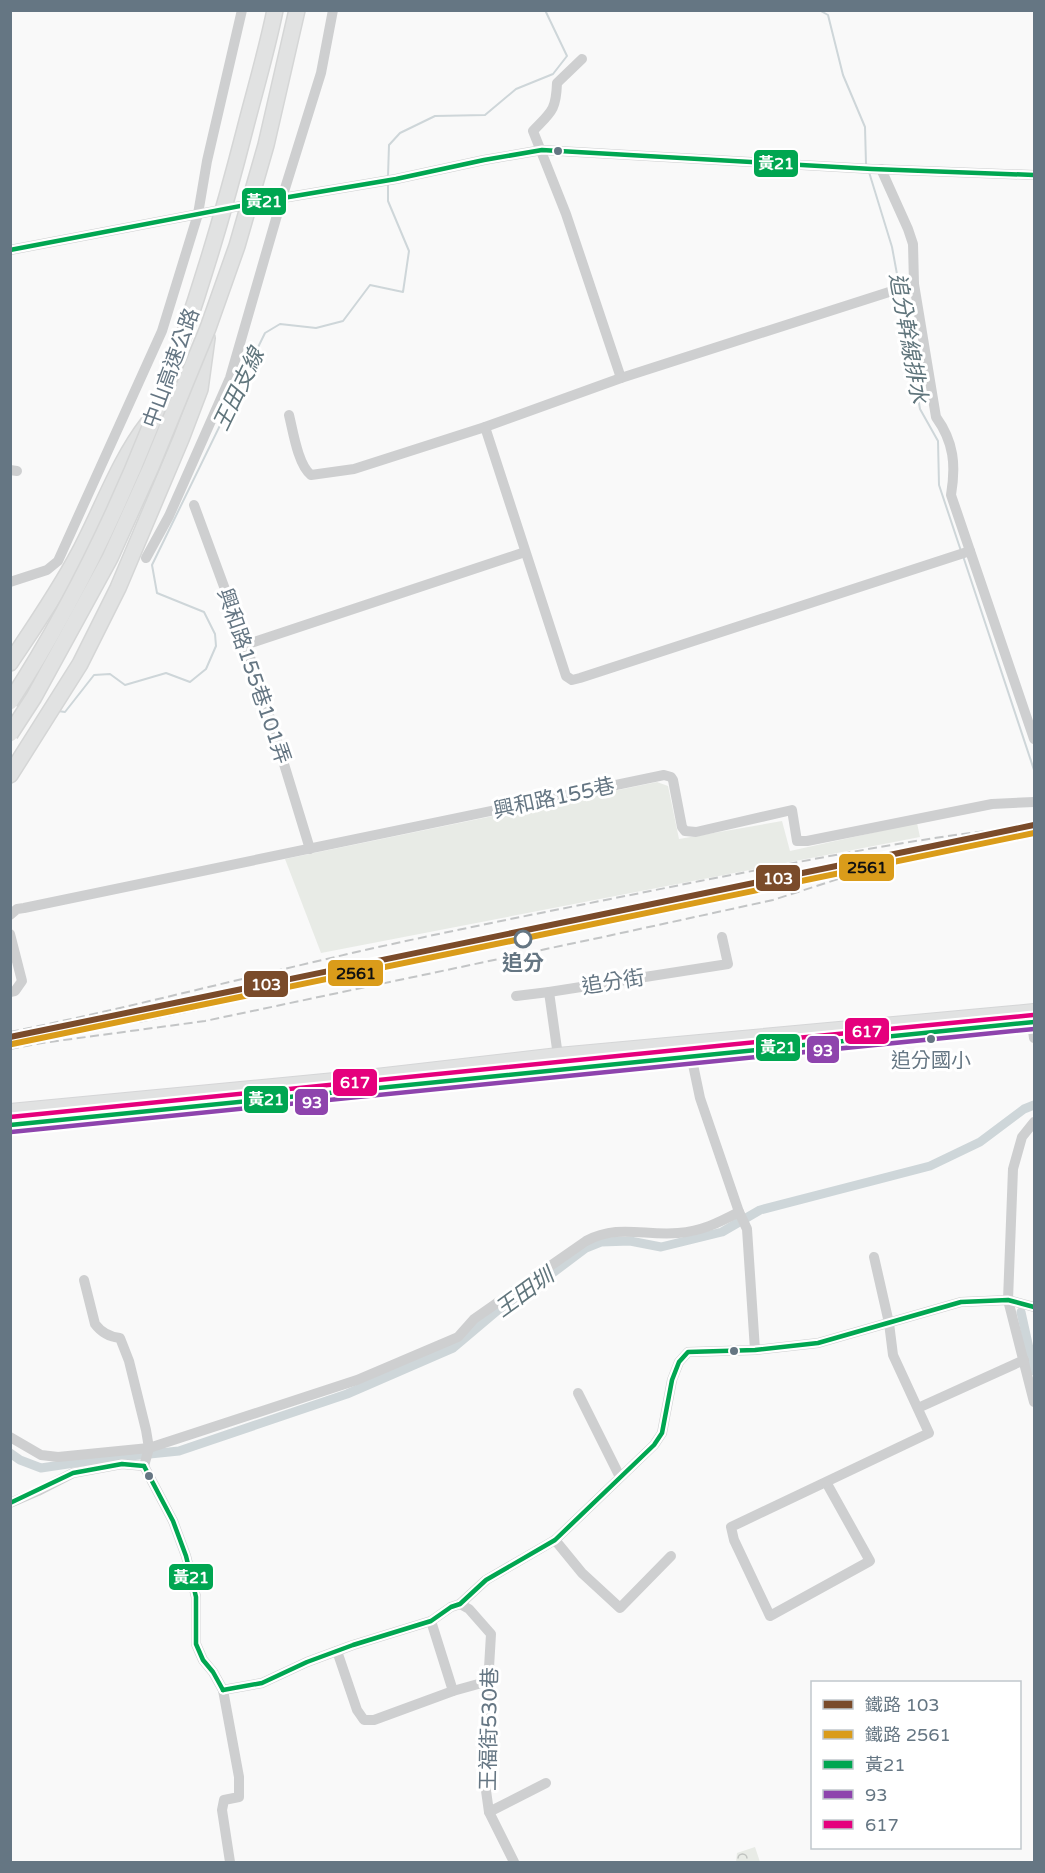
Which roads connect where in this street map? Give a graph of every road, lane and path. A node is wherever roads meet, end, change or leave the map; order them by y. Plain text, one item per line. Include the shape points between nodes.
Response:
1 (242, 10) edge
2 (275, 10) edge
3 (297, 10) edge
4 (333, 10) edge
5 (582, 59) dead end
6 (542, 150) junction
7 (872, 169) junction
8 (1035, 175) edge
9 (282, 198) junction
10 (198, 214) junction
11 (10, 250) edge
12 (914, 284) junction
13 (208, 328) junction
14 (621, 378) junction
15 (155, 413) junction
16 (289, 415) dead end
17 (485, 428) junction
18 (194, 505) dead end
19 (970, 551) junction
20 (525, 552) junction
21 (146, 558) dead end
22 (10, 582) edge
23 (245, 645) junction
24 (10, 663) edge
25 (10, 702) edge
26 (10, 734) edge
27 (1035, 739) edge
28 (10, 775) edge
29 (1035, 802) edge
30 (310, 849) junction
31 (10, 915) edge
32 (10, 934) edge
33 (722, 937) dead end
34 (10, 992) edge
35 (549, 992) junction
36 (516, 996) dead end
37 (1033, 1017) edge
38 (856, 1034) junction
39 (1035, 1038) edge
40 (691, 1055) junction
41 (559, 1062) junction
42 (10, 1111) edge
43 (1035, 1122) edge
44 (10, 1125) edge
45 (739, 1212) junction
46 (874, 1257) dead end
47 (84, 1280) dead end
48 (1008, 1300) junction
49 (1035, 1306) edge
50 (889, 1323) junction
51 (755, 1350) junction
52 (1024, 1360) junction
53 (578, 1393) dead end
54 (1035, 1402) edge
55 (918, 1408) junction
56 (10, 1437) edge
57 (149, 1448) junction
58 (144, 1466) junction
59 (620, 1477) junction
60 (826, 1482) junction
61 (10, 1503) edge
62 (555, 1540) junction
63 (671, 1556) dead end
64 (459, 1604) junction
65 (430, 1621) junction
66 (337, 1651) junction
67 (489, 1681) junction
68 (223, 1690) junction
69 (453, 1691) junction
70 (546, 1783) dead end
71 (489, 1812) junction
72 (230, 1863) edge
73 (514, 1863) edge

1 - 10 street
2 - 15 highway, 中山高速公路, bridge via 212,248 183,342
3 - 13 highway, 中山高速公路, bridge via 266,145
4 - 9 street via 321,73
5 - 6 street via 557,83 557,102 533,131
6 - 7 street
6 - 9 street
6 - 14 street
7 - 8 street
7 - 12 street via 908,229 913,244
9 - 10 street
9 - 21 street via 230,378 169,516
10 - 11 street
10 - 22 street via 162,331 55,565
12 - 14 street
12 - 19 street via 936,417 952,445 951,495
13 - 26 highway, 中山高速公路, bridge via 110,558
13 - 28 highway, 中山高速公路, bridge via 200,389 118,588 80,664
14 - 17 street
15 - 24 highway, bridge via 128,453 80,553
15 - 25 highway, 中山高速公路, bridge via 81,582
16 - 17 street via 302,463 311,475 354,469
17 - 20 street
18 - 23 street, 興和路155巷101弄
19 - 20 street via 572,680 566,676
19 - 27 street
20 - 23 street
23 - 30 street, 興和路155巷101弄
29 - 30 street, 興和路155巷 via 992,804 797,841 792,810 696,832 685,831 673,780 664,775
30 - 31 street, 興和路155巷 via 17,909
32 - 34 street via 22,981
33 - 35 street, 追分街 via 728,964
35 - 36 street
35 - 41 street
37 - 38 main road
37 - 39 street
38 - 40 main road
38 - 41 main road
40 - 41 main road
40 - 45 street via 700,1098
41 - 42 main road
41 - 44 main road
43 - 48 street via 1022,1137 1013,1169
45 - 51 street via 747,1228
45 - 57 street via 709,1228 677,1234 619,1231 599,1235 474,1319 458,1337 357,1380
46 - 50 street
47 - 57 street via 95,1324 112,1337 120,1338 129,1361
48 - 49 street
48 - 50 street via 961,1302
48 - 52 street
50 - 51 street via 818,1343
50 - 55 street via 893,1355
51 - 59 street via 688,1352 672,1380 662,1433
52 - 54 street
52 - 55 street
53 - 59 street
55 - 60 street via 929,1433
56 - 57 street via 41,1455 58,1457
57 - 58 street
58 - 61 street via 122,1464 73,1473
58 - 68 street via 173,1521 186,1556 196,1597 196,1644
59 - 62 street
60 - 60 street via 870,1561 770,1616 731,1527
62 - 63 street via 582,1573 620,1608
62 - 64 street via 486,1580
64 - 65 street
64 - 67 street, 王福街530巷 via 469,1609 490,1634
65 - 66 street
65 - 69 street
66 - 68 street via 262,1683
66 - 69 street via 364,1720 374,1720
67 - 69 street
67 - 71 street, 王福街530巷 via 483,1769
68 - 72 street via 239,1777 239,1797 224,1800 222,1810
70 - 71 street
71 - 73 street, 王福街530巷

